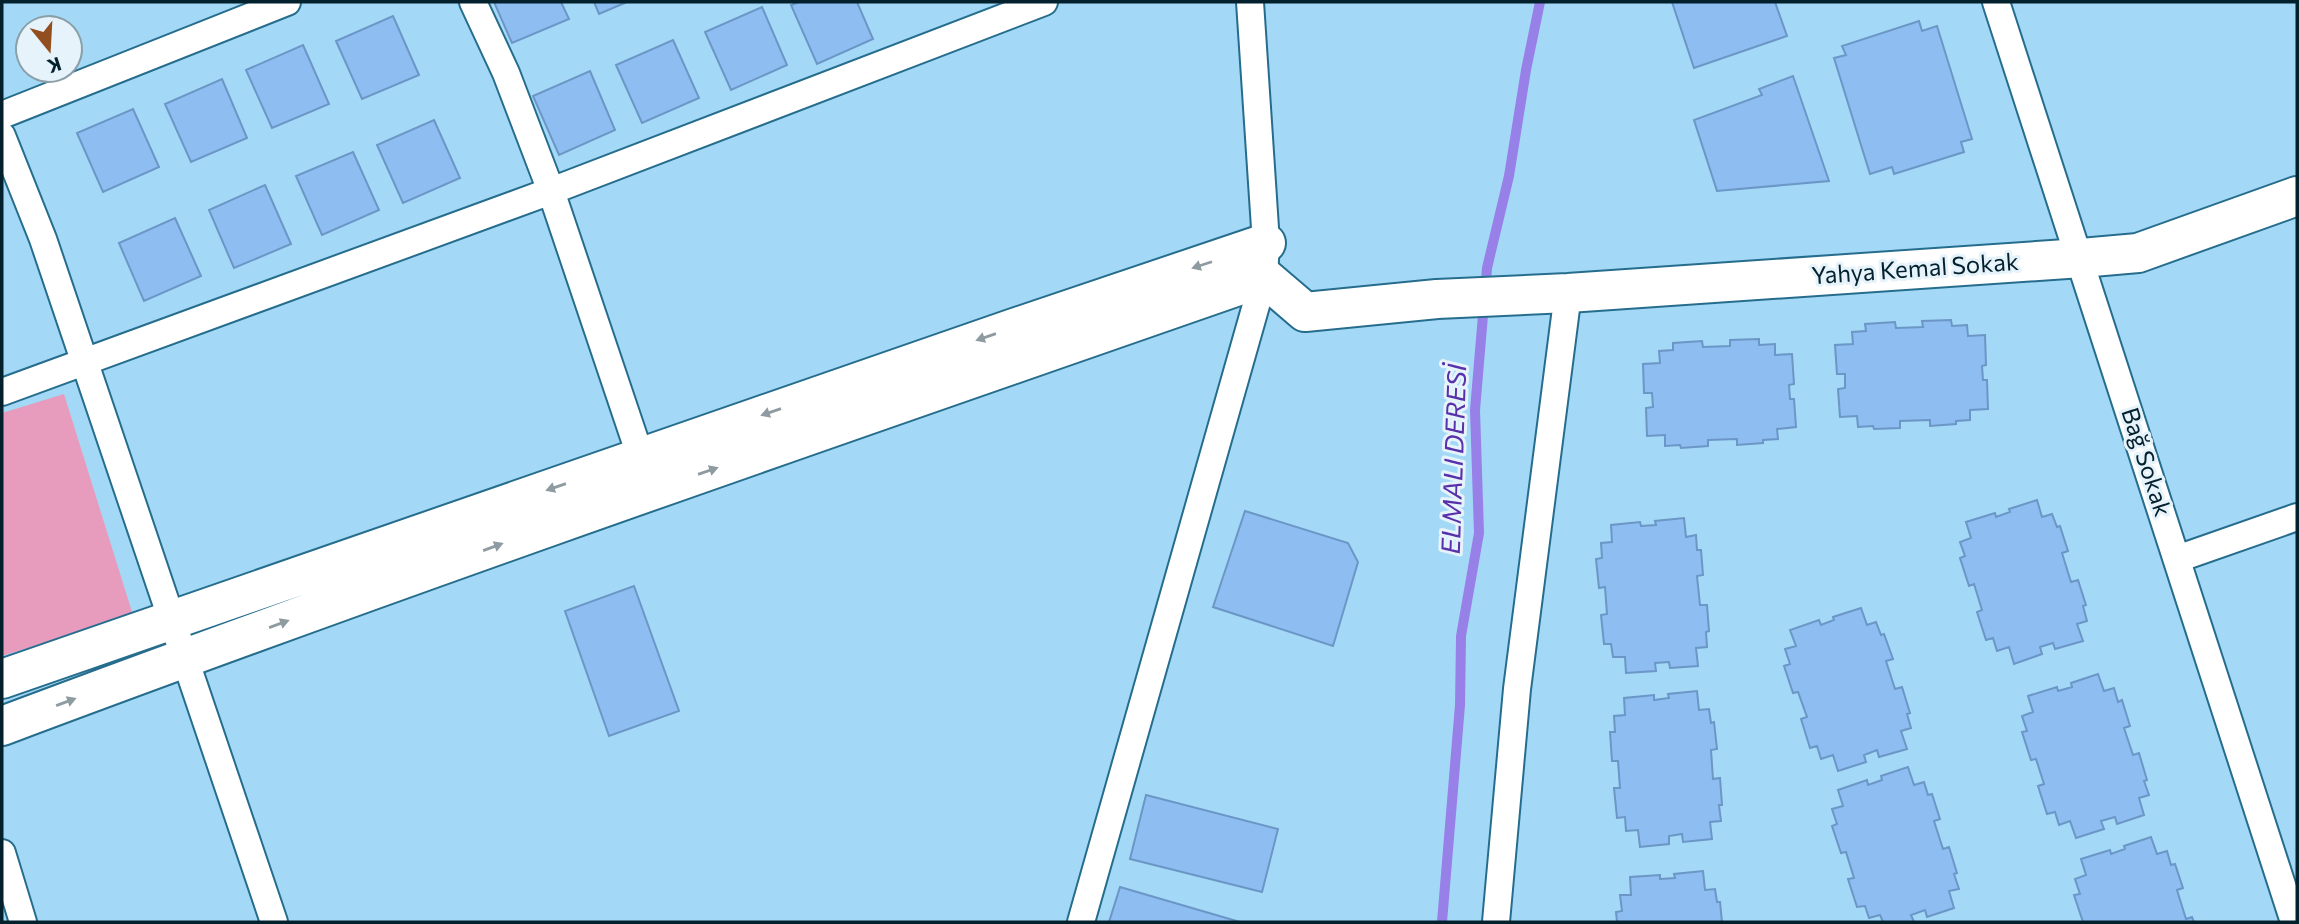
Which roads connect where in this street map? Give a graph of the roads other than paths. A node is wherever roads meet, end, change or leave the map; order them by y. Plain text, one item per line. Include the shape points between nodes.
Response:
1 (287, 2) edge
2 (473, 2) edge
3 (1044, 2) edge
4 (1250, 2) edge
5 (1996, 2) edge
6 (2, 115) edge
7 (2, 136) edge
8 (551, 191) junction
9 (2297, 196) edge
10 (2081, 258) junction
11 (1265, 260) junction
12 (1569, 293) junction
13 (85, 362) junction
14 (2, 392) edge
15 (646, 474) junction
16 (2297, 517) edge
17 (2177, 559) junction
18 (171, 620) junction
19 (184, 657) junction
20 (2, 679) edge
21 (2, 726) edge
22 (2, 853) edge
23 (23, 922) edge
24 (274, 922) edge
25 (1081, 922) edge
26 (1496, 922) edge
27 (2294, 922) edge

1 - 6 street
2 - 8 street
3 - 8 street
4 - 11 street
5 - 10 street, Bağ Sokak
7 - 13 street
8 - 13 street
8 - 15 street
9 - 10 street, Yahya Kemal Sokak via 2138,253
10 - 12 street, Yahya Kemal Sokak
10 - 17 street, Bağ Sokak
11 - 12 street, Yahya Kemal Sokak via 1305,312
11 - 15 street
11 - 25 street
12 - 26 street via 1517,689
13 - 14 street
13 - 18 street
15 -> 18 street
19 -> 15 street
16 - 17 street
17 - 27 street, Bağ Sokak
18 - 19 street
18 - 20 street
21 -> 19 street
19 - 24 street
22 - 23 street

